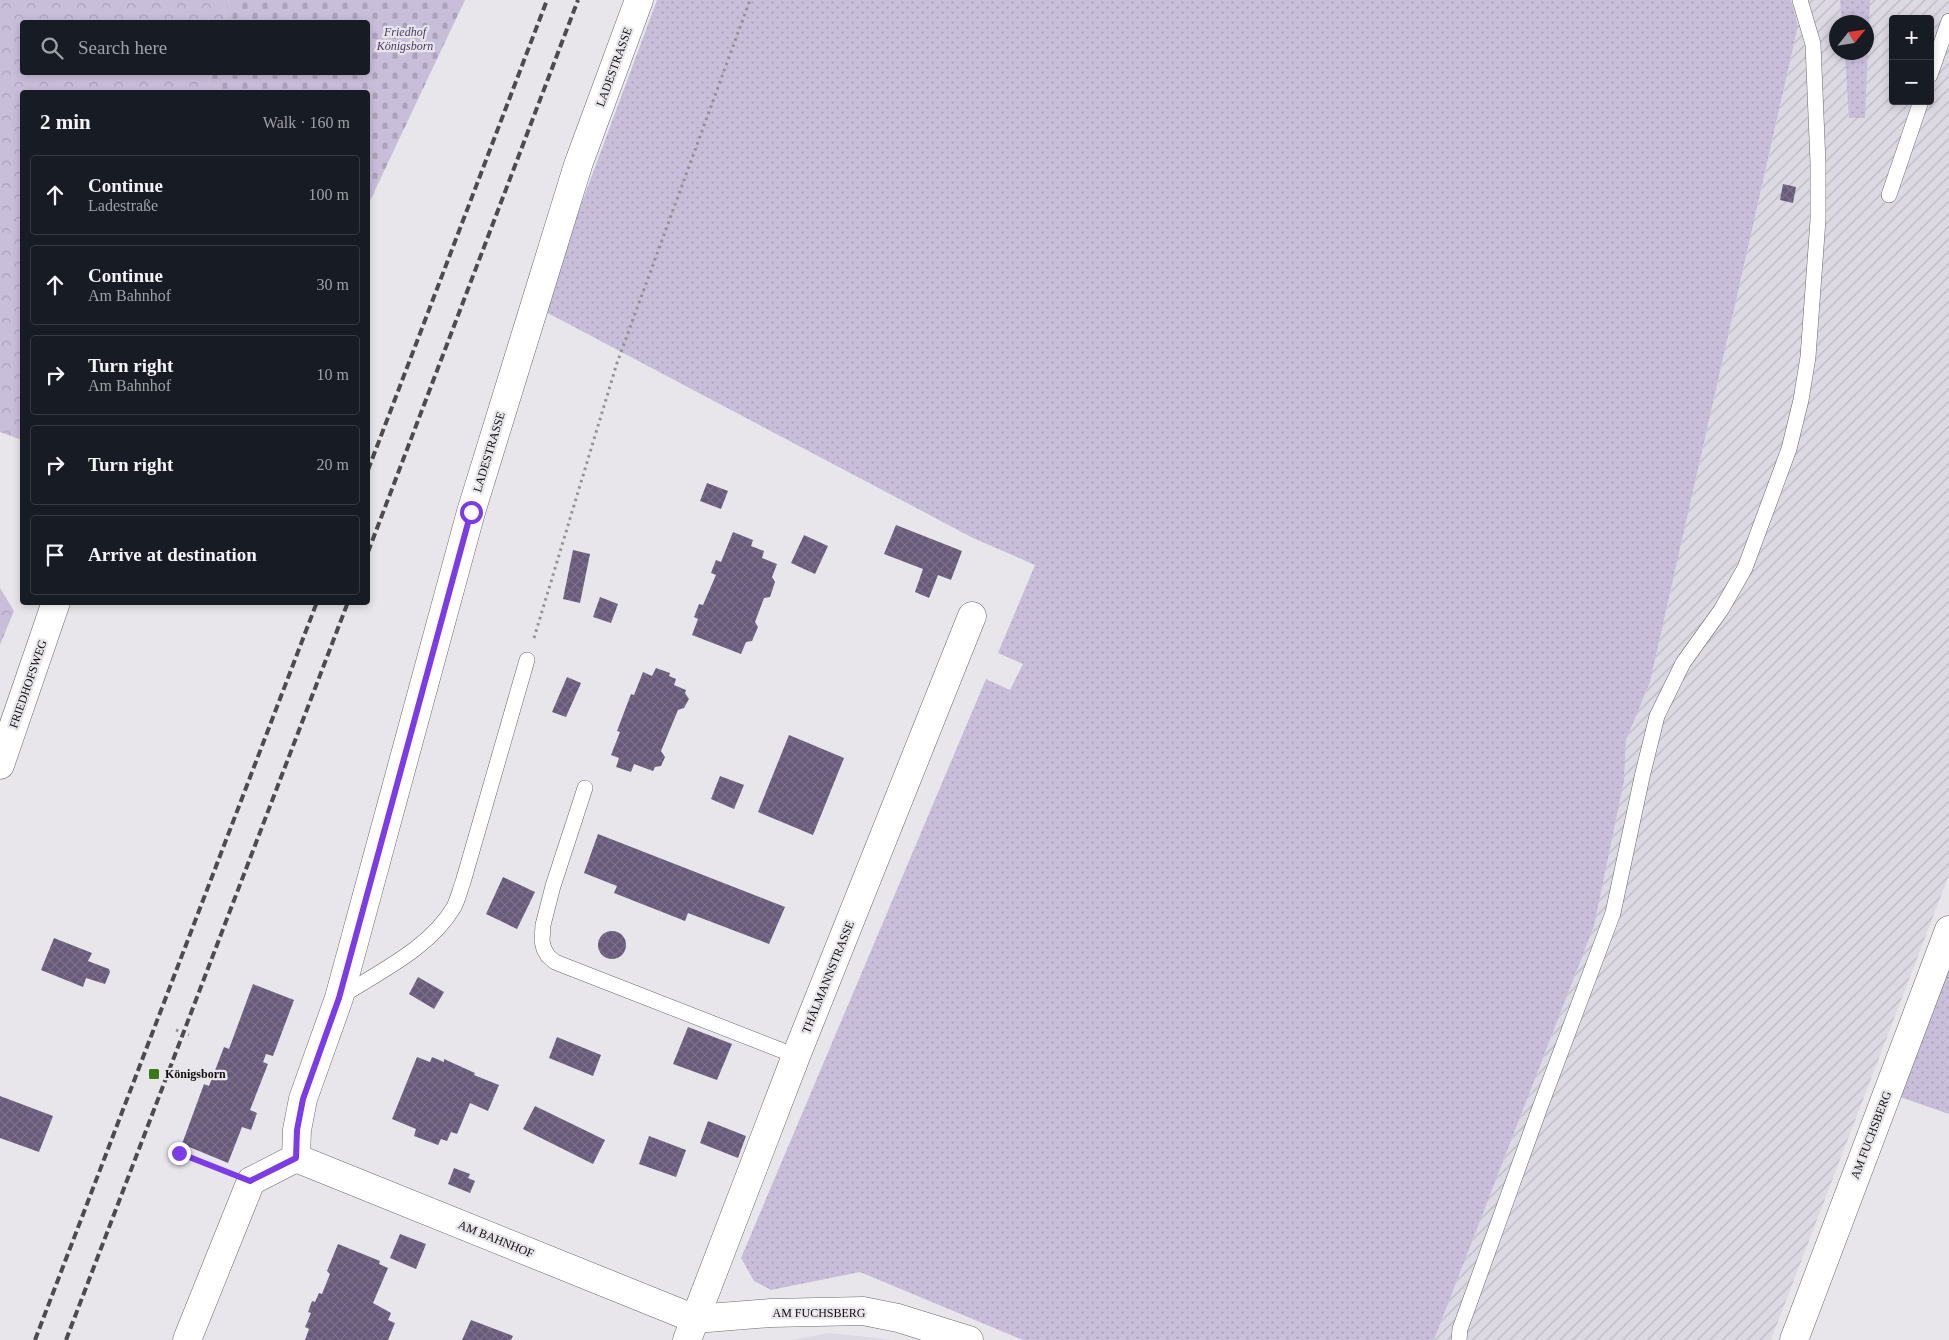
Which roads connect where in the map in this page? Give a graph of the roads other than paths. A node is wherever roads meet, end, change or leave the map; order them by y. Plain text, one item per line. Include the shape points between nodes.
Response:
1 (639, 0) edge
2 (1800, 0) edge
3 (1949, 21) edge
4 (1934, 64) edge
5 (1920, 105) edge
6 (1889, 195) dead end
7 (55, 605) edge
8 (972, 616) dead end
9 (527, 660) road end
10 (0, 765) edge
11 (586, 788) dead end
12 (1949, 930) edge
13 (339, 998) junction
14 (796, 1056) junction
15 (296, 1158) junction
16 (691, 1330) edge
17 (187, 1340) edge
18 (969, 1340) edge
19 (1458, 1340) edge
20 (1794, 1340) edge

1 - 13 street, LADESTRASSE via 578,165 471,512
2 - 19 lane via 1812,44 1818,145 1818,220 1808,357 1792,439 1745,568 1721,610 1683,663 1657,716 1613,913 1529,1137
3 - 4 lane
5 - 6 lane
7 - 10 street, FRIEDHOFSWEG
8 - 14 street, THÄLMANNSTRASSE
9 - 13 lane via 454,905 428,938
11 - 14 lane via 543,925 542,941 548,956 555,962 614,986
12 - 20 street, AM FUCHSBERG
13 - 15 street via 303,1099
14 - 16 street, THÄLMANNSTRASSE
15 - 16 street, AM BAHNHOF
15 - 17 street via 250,1181
16 - 18 street, AM FUCHSBERG via 771,1313 863,1311

